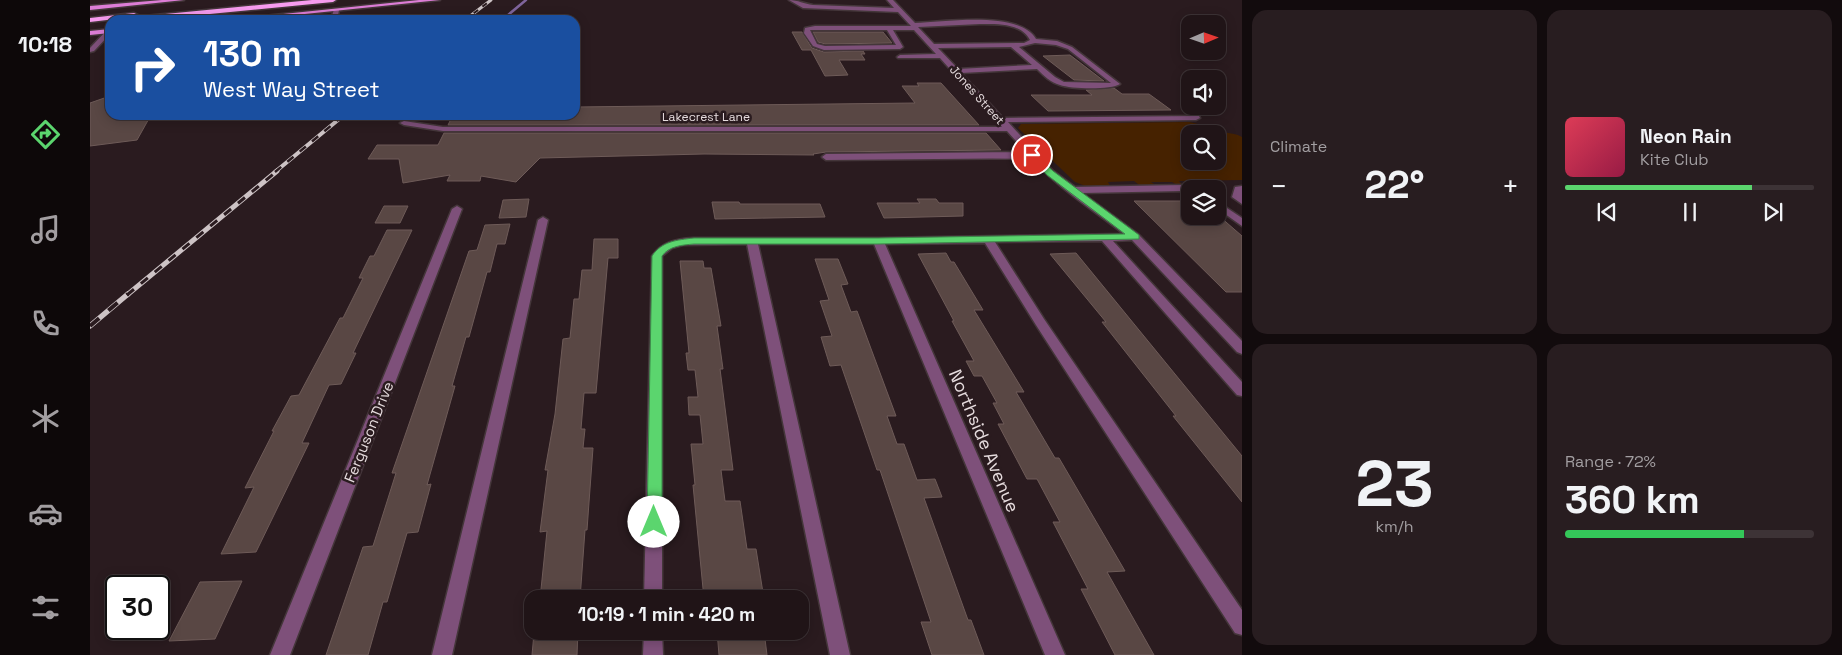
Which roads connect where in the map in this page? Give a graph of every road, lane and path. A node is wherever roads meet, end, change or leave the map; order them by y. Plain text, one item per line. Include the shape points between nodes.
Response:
1 (287, 0) edge
2 (332, 0) edge
3 (437, 0) edge
4 (792, 0) edge
5 (857, 0) edge
6 (890, 0) edge
7 (156, 1) edge
8 (183, 2) edge
9 (92, 8) edge
10 (336, 10) junction
11 (870, 10) junction
12 (899, 10) junction
13 (90, 14) edge
14 (153, 15) edge
15 (178, 15) edge
16 (282, 15) edge
17 (335, 15) edge
18 (105, 20) edge
19 (90, 22) edge
20 (105, 22) edge
21 (914, 26) junction
22 (888, 28) junction
23 (105, 32) edge
24 (90, 33) edge
25 (105, 36) edge
26 (1034, 41) junction
27 (1013, 45) junction
28 (932, 46) junction
29 (92, 50) dead end
30 (942, 56) junction
31 (900, 57) dead end
32 (1038, 67) junction
33 (956, 71) junction
34 (1196, 118) dead end
35 (1000, 120) junction
36 (404, 123) dead end
37 (1007, 129) junction
38 (1032, 155) junction
39 (826, 158) dead end
40 (1181, 188) edge
41 (1242, 189) edge
42 (1071, 190) junction
43 (1242, 201) edge
44 (457, 209) dead end
45 (1226, 211) edge
46 (543, 220) dead end
47 (1242, 223) edge
48 (1104, 237) junction
49 (1135, 237) junction
50 (988, 239) junction
51 (752, 241) junction
52 (878, 241) junction
53 (1242, 349) edge
54 (1242, 391) edge
55 (653, 590) edge
56 (1242, 626) edge
57 (653, 640) edge
58 (280, 655) edge
59 (442, 655) edge
60 (653, 655) edge
61 (840, 655) edge
62 (1055, 655) edge

1 - 14 highway
2 - 15 highway
3 - 10 main road
4 - 11 street via 802,6
5 - 11 street
6 - 12 street, Jones Street
7 - 8 main road
7 - 9 main road
8 - 13 highway
10 - 16 main road
10 - 17 street
11 - 12 street
12 - 21 street, Jones Street
18 - 19 highway
19 - 20 highway
21 - 22 street
21 - 26 street via 993,23 1018,26 1030,33
21 - 28 street, Jones Street
22 - 22 street via 816,28 807,29 807,32 815,45 824,48 900,47
23 - 24 main road
25 - 29 street
26 - 27 street
26 - 32 street via 1070,48 1116,84 1063,84
27 - 28 street
27 - 32 street
28 - 30 street, Jones Street
30 - 31 street
30 - 33 street, Jones Street
32 - 33 street
33 - 35 street, Jones Street
34 - 35 street
35 - 37 street, Jones Street
36 - 37 street, Lakecrest Lane via 443,129
37 - 38 street, Jones Street
38 - 39 street
38 - 42 street, Jones Street
40 - 42 street
41 - 43 street via 1238,189 1237,197
42 - 49 street, Jones Street
44 - 58 street, Ferguson Drive
45 - 47 street
46 - 59 street
48 - 49 street
48 - 50 street
48 - 54 street
49 - 53 street, Jones Street
50 - 52 street
50 - 56 street
51 - 52 street
51 - 55 street via 676,243 662,249 657,256
51 - 61 street
52 - 62 street, Northside Avenue
57 - 60 street

